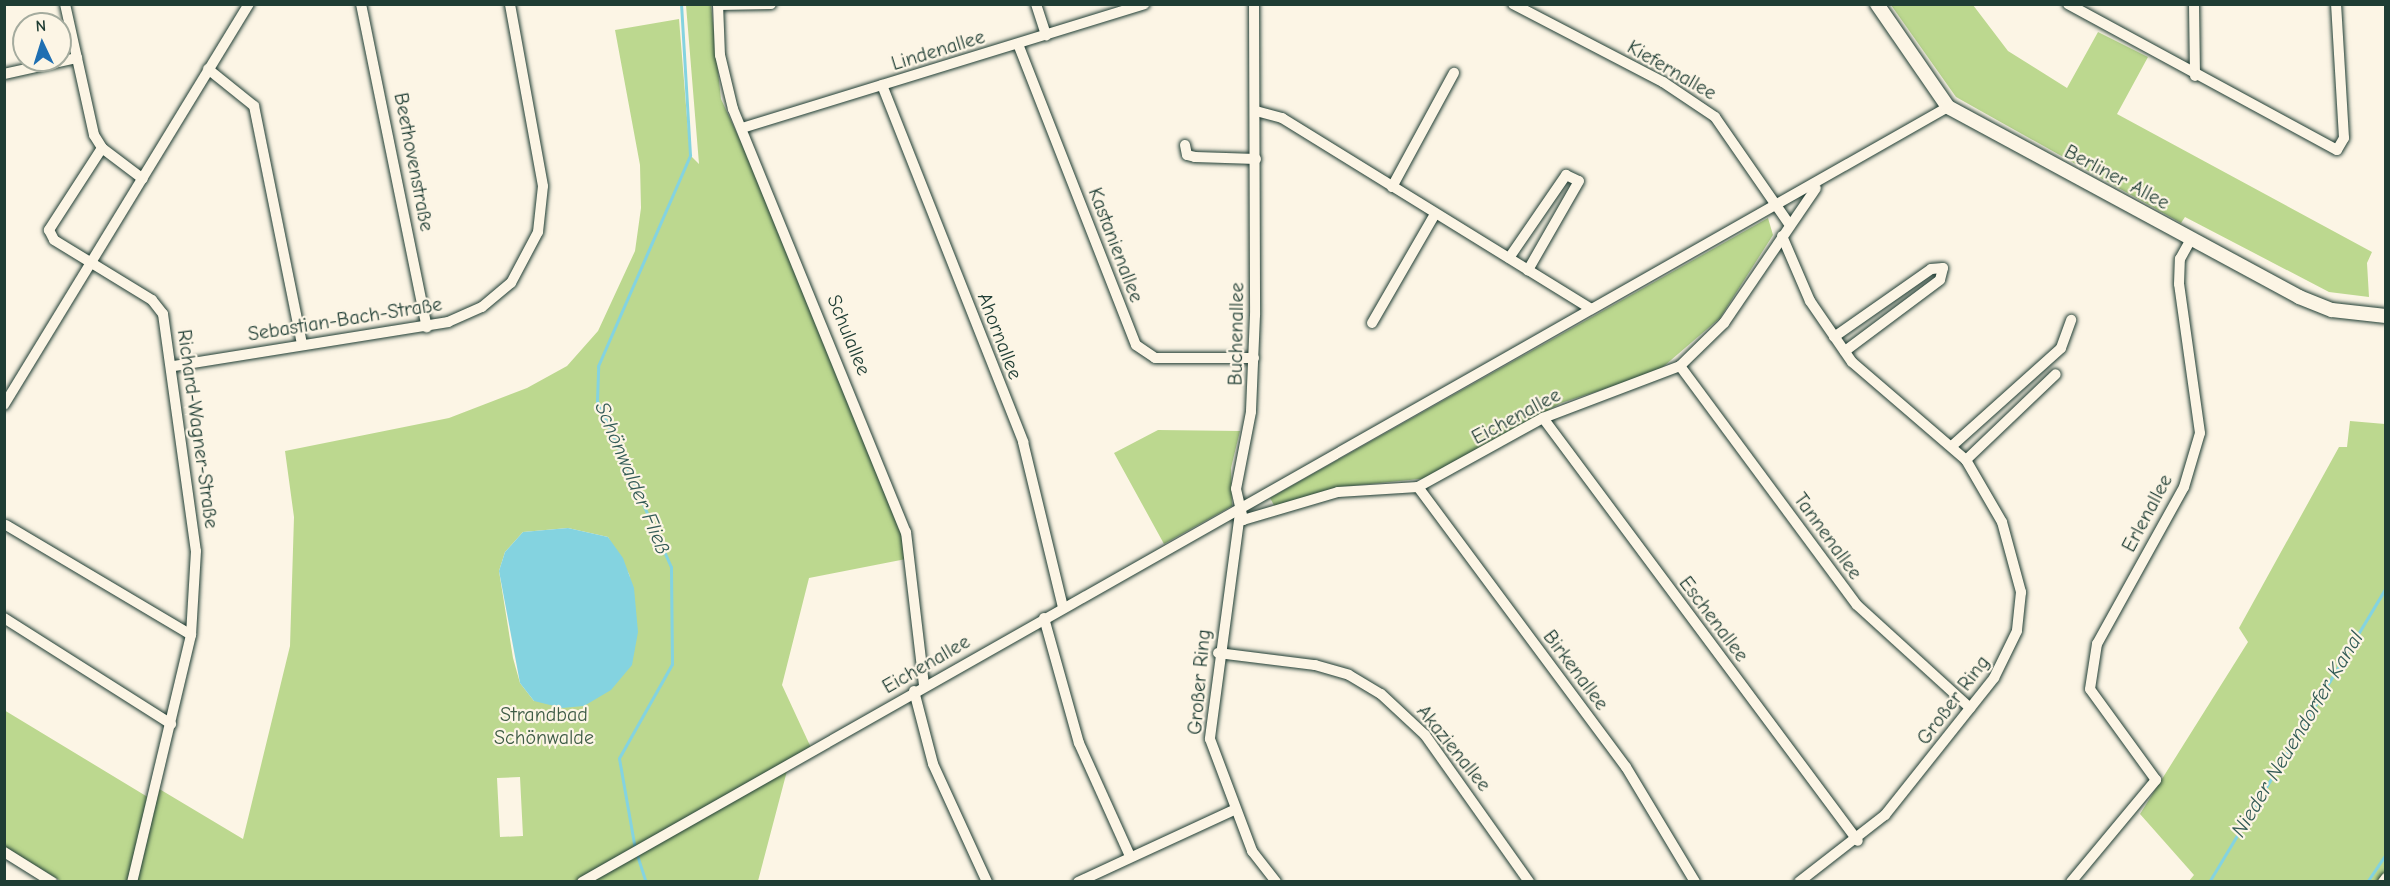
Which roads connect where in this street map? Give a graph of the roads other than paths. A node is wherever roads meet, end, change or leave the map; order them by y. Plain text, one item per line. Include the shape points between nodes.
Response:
1 (65, 4) edge
2 (249, 4) edge
3 (361, 4) edge
4 (510, 4) edge
5 (771, 4) edge
6 (1036, 4) edge
7 (1144, 4) edge
8 (1254, 4) edge
9 (1514, 4) edge
10 (1877, 4) edge
11 (2068, 4) edge
12 (2194, 4) edge
13 (2336, 4) edge
14 (718, 5) edge
15 (1046, 35) junction
16 (1018, 44) junction
17 (76, 58) junction
18 (208, 69) junction
19 (1454, 73) dead end
20 (4, 74) edge
21 (2195, 76) junction
22 (882, 85) junction
23 (1948, 107) junction
24 (1256, 111) junction
25 (742, 128) junction
26 (1185, 145) dead end
27 (102, 148) junction
28 (1256, 159) junction
29 (143, 179) junction
30 (1820, 183) junction
31 (1392, 188) junction
32 (1777, 207) junction
33 (1435, 214) junction
34 (1789, 224) junction
35 (1782, 236) junction
36 (2191, 239) junction
37 (1509, 258) junction
38 (93, 264) junction
39 (1528, 270) junction
40 (1591, 309) junction
41 (2385, 316) edge
42 (2070, 320) dead end
43 (1372, 323) dead end
44 (427, 327) junction
45 (1834, 337) junction
46 (302, 344) junction
47 (1845, 351) junction
48 (1254, 358) junction
49 (174, 366) junction
50 (1680, 366) junction
51 (2056, 374) dead end
52 (4, 405) edge
53 (1543, 418) junction
54 (1953, 445) junction
55 (1966, 460) junction
56 (1418, 487) junction
57 (1241, 507) junction
58 (6, 525) dead end
59 (1063, 607) junction
60 (4, 618) edge
61 (1044, 618) junction
62 (191, 634) junction
63 (1218, 652) junction
64 (924, 685) junction
65 (914, 691) junction
66 (1970, 708) junction
67 (171, 724) junction
68 (1234, 810) junction
69 (1858, 840) junction
70 (4, 852) edge
71 (1130, 856) junction
72 (2385, 878) edge
73 (52, 882) edge
74 (132, 882) edge
75 (582, 882) edge
76 (987, 882) edge
77 (1078, 882) edge
78 (1276, 882) edge
79 (1529, 882) edge
80 (1695, 882) edge
81 (1799, 882) edge
82 (2072, 882) edge
83 (2383, 882) edge

1 - 17 street
2 - 18 street
3 - 44 street, Beethovenstraße
4 - 44 street, Sebastian-Bach-Straße via 541,160 538,232 521,268 496,296 467,315
5 - 14 street
6 - 15 street
7 - 15 street, Lindenallee
8 - 24 street, Buchenallee
9 - 32 street, Kiefernallee via 1704,108 1726,127
10 - 23 main road, Berliner Allee
11 - 21 street
12 - 21 street
13 - 21 street via 2344,138 2337,150
14 - 25 street, Schulallee via 723,72
15 - 16 street, Lindenallee
16 - 22 street, Lindenallee
16 - 48 street, Kastanienallee via 1136,345 1155,358
17 - 20 street
17 - 27 street via 94,135
18 - 29 street
18 - 46 street via 255,106
19 - 31 street
22 - 25 street, Lindenallee
22 - 59 street, Ahornallee via 1023,442
23 - 30 street, Eichenallee
23 - 36 main road, Berliner Allee
24 - 28 street, Buchenallee
24 - 31 street via 1282,118
25 - 64 street, Schulallee via 899,508 911,558 914,632
26 - 28 street via 1187,155 1195,157
27 - 29 street
27 - 38 street, Richard-Wagner-Straße via 49,230 54,240
28 - 48 street, Buchenallee
29 - 38 street
30 - 32 street, Eichenallee
30 - 34 street, Eichenallee
31 - 33 street
32 - 34 street
32 - 40 street, Eichenallee
33 - 37 street
33 - 43 street
34 - 35 street, Eichenallee
35 - 45 street, Großer Ring via 1810,301
35 - 50 street, Eichenallee via 1724,323
36 - 41 main road, Berliner Allee via 2314,303
36 - 82 street, Erlenallee via 2180,259 2179,284 2200,433 2184,487 2097,644 2090,689 2156,780
37 - 39 street
37 - 39 street via 1566,174 1579,181
38 - 49 street, Richard-Wagner-Straße via 152,300 163,314
38 - 52 street
39 - 40 street
40 - 57 street, Eichenallee
42 - 54 street via 2061,348
44 - 46 street, Sebastian-Bach-Straße
45 - 47 street, Großer Ring
45 - 47 street via 1931,269 1943,268 1940,280
46 - 49 street, Sebastian-Bach-Straße
47 - 54 street, Großer Ring via 1881,388
48 - 57 street, Buchenallee via 1249,433 1236,489
49 - 62 street, Richard-Wagner-Straße via 196,551
50 - 53 street, Eichenallee
50 - 66 street, Tannenallee via 1857,605
51 - 55 street
53 - 56 street, Eichenallee
53 - 69 street, Eschenallee
54 - 55 street, Großer Ring
55 - 66 street, Großer Ring via 2002,522 2021,592 2008,655
56 - 57 street, Eichenallee via 1338,492 1243,520
56 - 80 street, Birkenallee via 1626,767
57 - 59 street, Eichenallee
57 - 63 street, Großer Ring
58 - 62 street
59 - 61 street, Eichenallee
60 - 67 street
61 - 64 street, Eichenallee
61 - 71 street via 1079,743
62 - 67 street, Richard-Wagner-Straße
63 - 68 street, Großer Ring via 1210,739
63 - 79 street, Akazienallee via 1315,665 1349,675 1381,694 1425,735
64 - 65 street, Eichenallee
65 - 75 street, Eichenallee
65 - 76 street via 933,764
66 - 69 street, Großer Ring via 1912,785
67 - 74 street, Richard-Wagner-Straße
68 - 71 street
68 - 78 street, Großer Ring via 1252,851
69 - 81 street, Großer Ring
70 - 73 street
71 - 77 street
72 - 83 street

